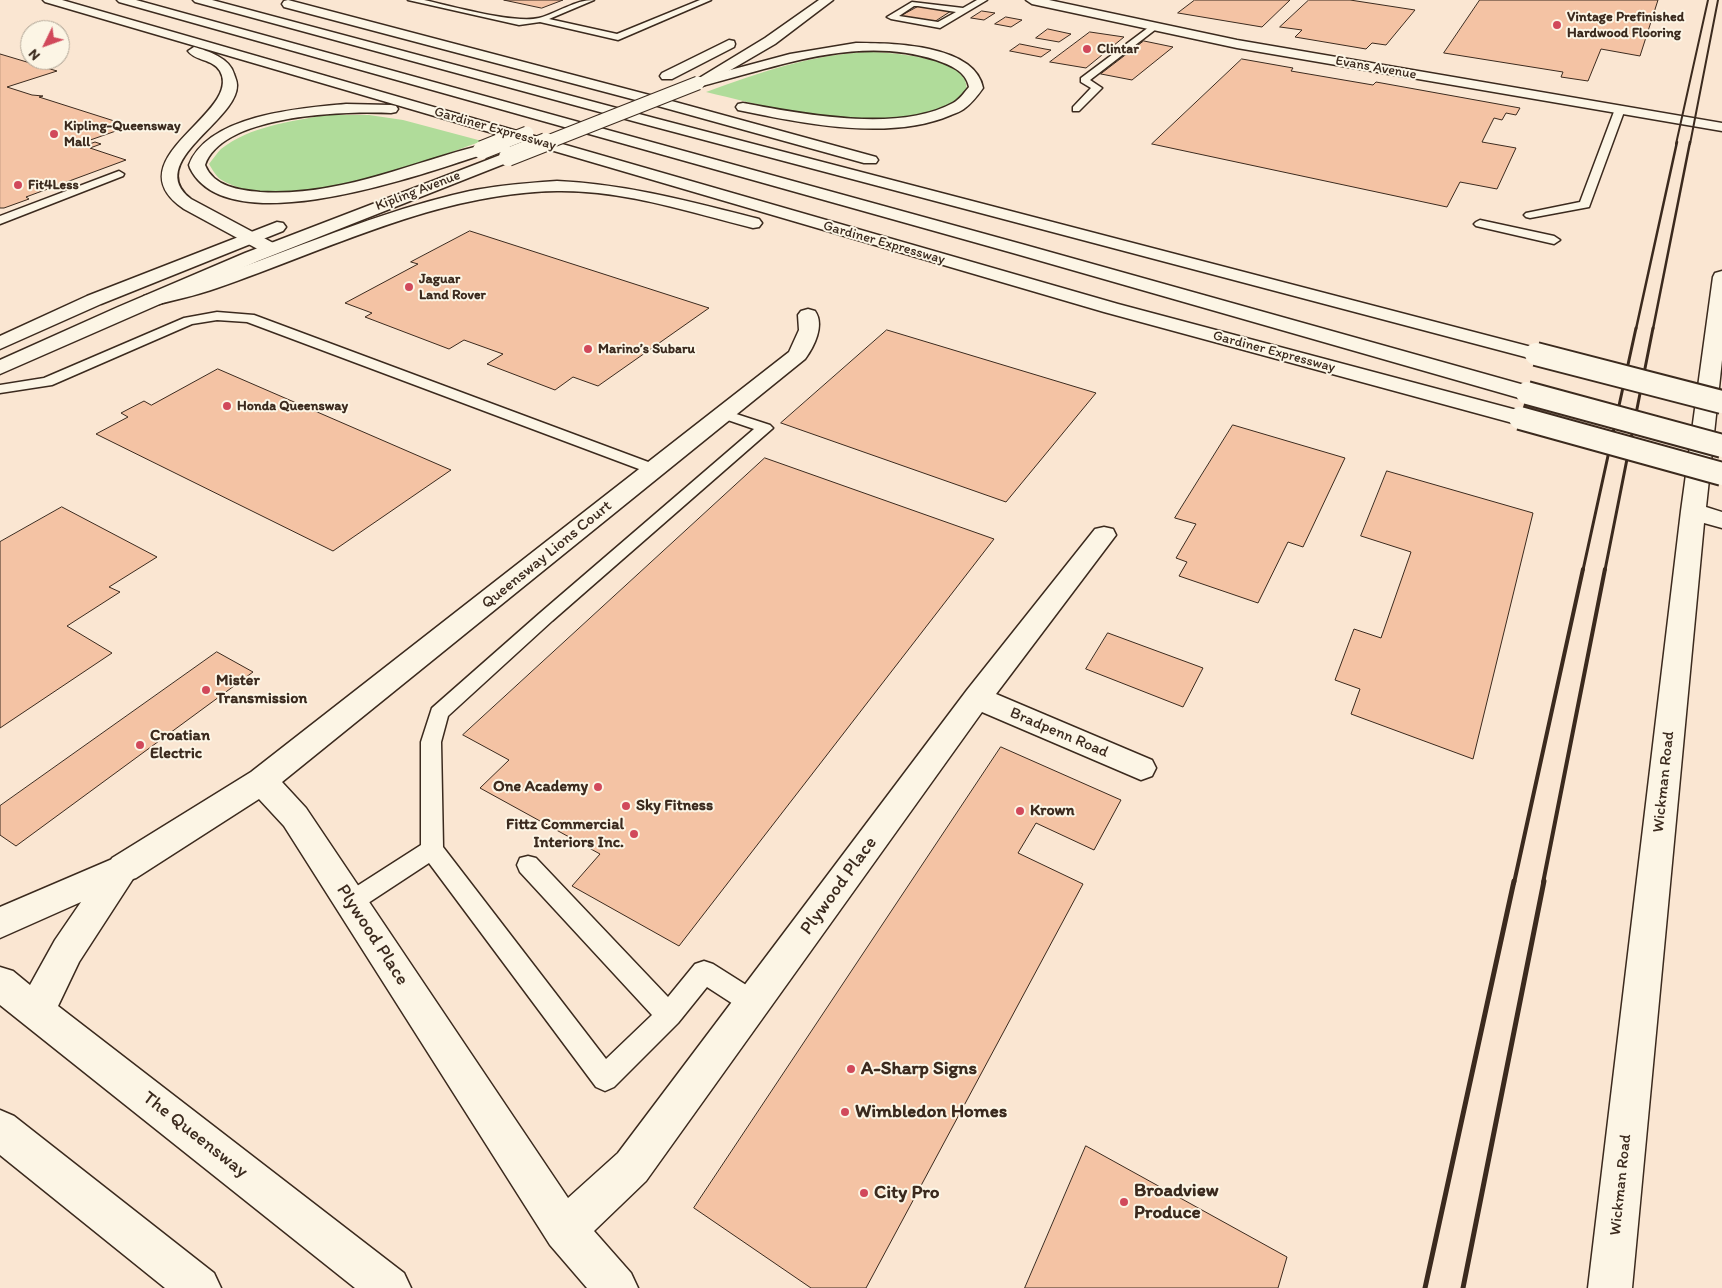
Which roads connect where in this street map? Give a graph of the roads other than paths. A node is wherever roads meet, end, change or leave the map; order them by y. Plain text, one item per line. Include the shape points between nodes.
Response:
1 (49, 0) edge
2 (123, 0) edge
3 (198, 0) edge
4 (412, 0) edge
5 (590, 0) edge
6 (707, 0) edge
7 (827, 0) edge
8 (840, 0) edge
9 (983, 0) edge
10 (1032, 0) edge
11 (280, 2) dead end
12 (816, 9) junction
13 (964, 11) junction
14 (540, 20) junction
15 (133, 25) junction
16 (1156, 26) junction
17 (406, 33) junction
18 (741, 37) dead end
19 (698, 90) junction
20 (726, 103) dead end
21 (1076, 108) dead end
22 (1620, 109) junction
23 (485, 125) junction
24 (1722, 127) edge
25 (482, 150) junction
26 (888, 165) dead end
27 (119, 174) dead end
28 (1012, 200) dead end
29 (318, 212) dead end
30 (1530, 214) dead end
31 (0, 220) edge
32 (292, 222) dead end
33 (1480, 224) dead end
34 (248, 238) junction
35 (1554, 240) dead end
36 (272, 249) junction
37 (1722, 277) edge
38 (151, 300) junction
39 (1111, 308) junction
40 (808, 316) dead end
41 (1719, 329) edge
42 (0, 343) edge
43 (1536, 354) junction
44 (0, 368) edge
45 (0, 389) edge
46 (1722, 402) edge
47 (724, 414) junction
48 (1722, 446) edge
49 (653, 469) junction
50 (1722, 474) edge
51 (1693, 512) junction
52 (1722, 520) edge
53 (1104, 535) dead end
54 (977, 698) junction
55 (1141, 768) dead end
56 (262, 781) junction
57 (432, 850) junction
58 (528, 866) dead end
59 (124, 868) junction
60 (351, 902) junction
61 (0, 923) edge
62 (0, 983) edge
63 (753, 1003) junction
64 (36, 1011) junction
65 (669, 1015) junction
66 (0, 1130) edge
67 (565, 1230) junction
68 (199, 1288) edge
69 (389, 1288) edge
70 (616, 1288) edge
71 (1610, 1288) edge

1 - 15 main road, Gardiner Expressway
2 - 48 main road, Gardiner Expressway, bridge
3 - 43 main road
4 - 14 lane via 519,22
5 - 14 lane
6 - 14 lane via 618,37
7 - 12 main road, Kipling Avenue
8 - 12 main road
9 - 13 lane
10 - 16 main road, Evans Avenue
11 - 17 main road
12 - 19 main road, Kipling Avenue
13 - 13 lane via 912,4 891,17 937,26
15 - 23 main road, Gardiner Expressway
15 - 34 main road via 208,57 227,71 231,82 225,99 181,149 171,165 171,184 178,196 192,206
16 - 21 lane via 1084,80 1097,88
16 - 22 main road, Evans Avenue via 1237,44
17 - 19 main road
17 - 26 main road
18 - 25 main road, Kipling Avenue, bridge via 667,76
19 - 20 main road via 810,53 853,47 900,48 942,57 960,65 976,82 976,88 966,102 952,110 902,122 831,122
19 - 36 main road, Kipling Avenue, bridge via 508,157
22 - 24 main road, Evans Avenue
22 - 30 lane via 1585,205
23 - 25 main road via 373,108 308,111 260,122 226,135 202,152 197,164 208,182 228,192 300,197 344,190
23 - 39 main road, Gardiner Expressway
25 - 29 main road, Kipling Avenue
27 - 31 lane
28 - 43 main road
32 - 34 main road
33 - 35 lane
34 - 36 main road
34 - 42 main road via 94,300
36 - 38 main road, Kipling Avenue
37 - 41 main road, Wickman Road
38 - 39 main road via 214,283 399,216 484,194 535,187 586,187
38 - 44 main road, Kipling Avenue
39 - 50 main road, Gardiner Expressway, bridge
40 - 47 main road, Queensway Lions Court via 809,330 798,355
41 - 51 main road, Wickman Road
43 - 46 main road, bridge
45 - 49 lane via 47,382 189,321 217,316 249,318
47 - 49 main road, Queensway Lions Court
47 - 57 lane via 765,428 438,713 431,742
49 - 56 main road, Queensway Lions Court
51 - 52 main road
51 - 71 main road, Wickman Road
53 - 54 main road, Plywood Place
54 - 55 main road, Bradpenn Road
54 - 63 main road, Plywood Place
56 - 59 main road
56 - 60 main road, Plywood Place via 295,818
57 - 60 lane
57 - 65 lane via 605,1078
58 - 65 lane
59 - 61 main road
59 - 64 main road via 67,951
60 - 67 main road, Plywood Place
62 - 64 main road, The Queensway
63 - 65 lane via 704,972
63 - 67 main road, Plywood Place via 632,1167
64 - 69 main road, The Queensway
66 - 68 main road
67 - 70 main road, Plywood Place

